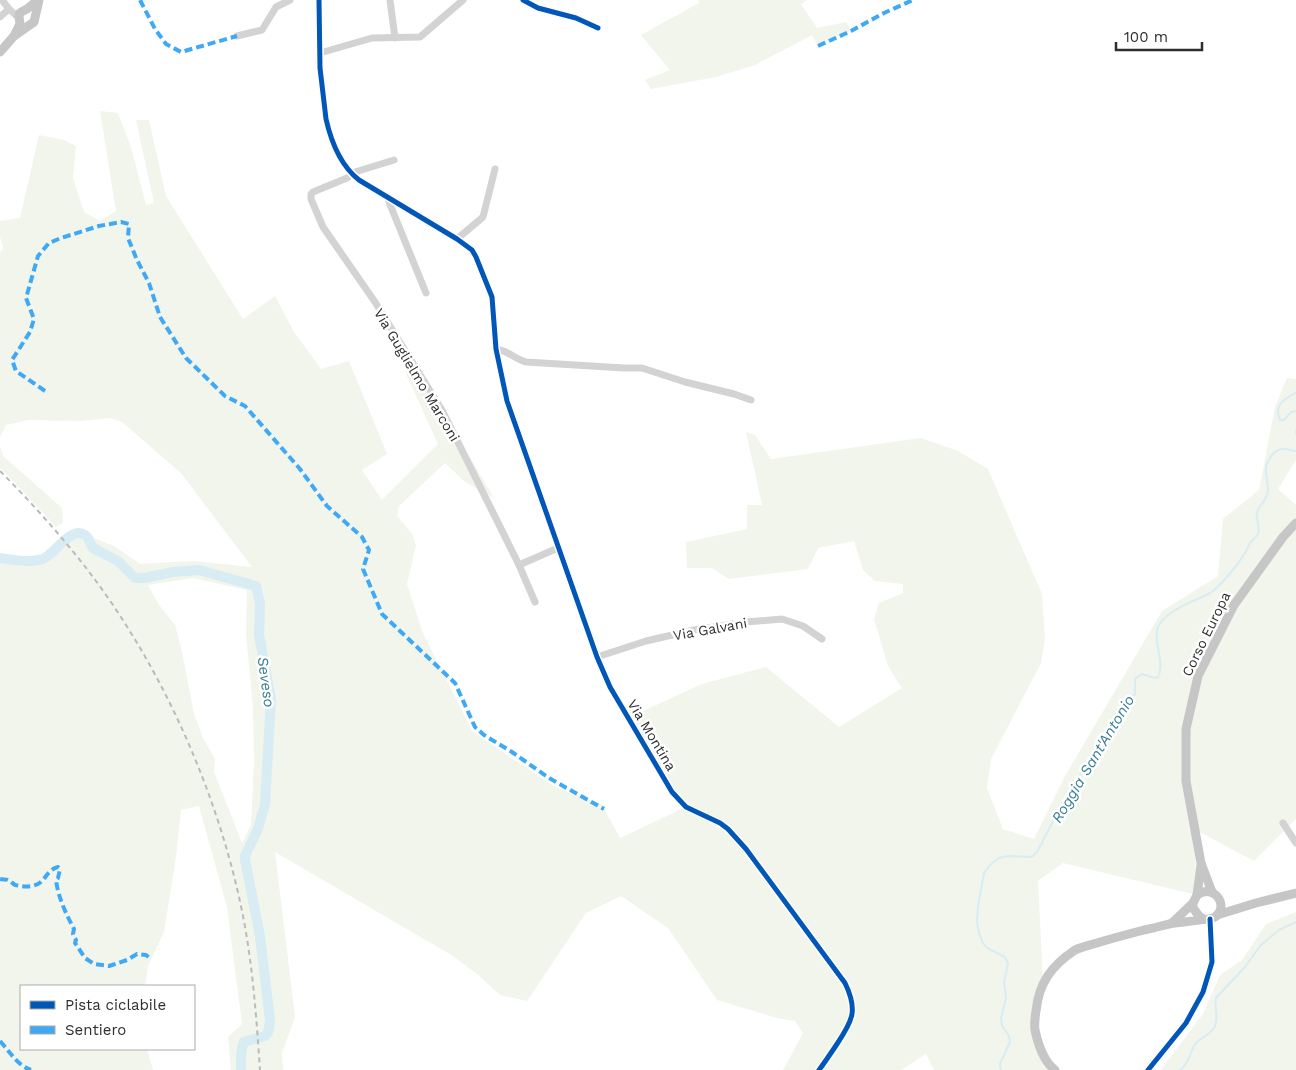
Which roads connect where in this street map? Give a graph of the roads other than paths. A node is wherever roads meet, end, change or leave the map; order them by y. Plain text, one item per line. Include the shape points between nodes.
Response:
1 (2, 0) edge
2 (38, 0) edge
3 (290, 0) edge
4 (319, 0) edge
5 (390, 0) edge
6 (464, 0) edge
7 (523, 0) edge
8 (9, 9) junction
9 (22, 15) junction
10 (0, 17) edge
11 (33, 20) junction
12 (598, 28) dead end
13 (14, 36) junction
14 (237, 36) dead end
15 (395, 38) junction
16 (0, 52) edge
17 (320, 53) junction
18 (394, 160) dead end
19 (495, 169) dead end
20 (352, 175) junction
21 (390, 199) junction
22 (457, 239) junction
23 (426, 293) dead end
24 (496, 349) junction
25 (751, 400) dead end
26 (1296, 523) edge
27 (558, 548) junction
28 (519, 565) junction
29 (535, 602) dead end
30 (822, 639) dead end
31 (597, 657) junction
32 (1283, 823) dead end
33 (1296, 843) edge
34 (1201, 863) junction
35 (1212, 892) junction
36 (1296, 893) edge
37 (1195, 899) junction
38 (1220, 900) junction
39 (1241, 907) junction
40 (1210, 917) junction
41 (1172, 923) junction
42 (819, 1070) edge
43 (1055, 1070) edge
44 (1148, 1070) edge

1 - 8 street
2 - 9 main road
2 - 11 main road
3 - 14 street via 276,7 262,30
4 - 17 street
5 - 15 street
6 - 15 street via 420,37
7 - 12 street
8 - 9 street
8 - 10 street
9 - 11 main road via 24,25
9 - 11 main road via 31,10
9 - 13 main road
11 - 13 main road
13 - 16 main road
15 - 17 street via 372,38
17 - 20 street via 328,127
18 - 20 street
19 - 22 street via 483,217
20 - 21 street, Via Montina
20 - 28 street, Via Guglielmo Marconi via 311,194 322,227 442,410
21 - 22 street, Via Montina
21 - 23 street
22 - 24 street, Via Montina via 472,250 492,297
24 - 25 street via 526,362 642,368
24 - 27 street, Via Montina via 507,401
26 - 34 main road, Corso Europa via 1234,604 1198,676 1186,729 1186,781
27 - 28 street
27 - 31 street, Via Montina
28 - 29 street, Via Guglielmo Marconi
30 - 31 street, Via Galvani via 802,626 782,619 694,630
31 - 42 street, Via Montina via 610,686 672,792 686,807 728,829 746,848 845,983 852,1002 851,1020
32 - 33 street
34 - 35 main road, Corso Europa
34 - 37 main road
35 - 37 main road via 1206,891
35 - 38 main road
36 - 39 main road
37 - 40 main road via 1194,911 1198,916
37 - 41 main road
38 - 39 main road
38 - 40 main road via 1221,908
39 - 40 main road
40 - 41 main road
40 - 44 street via 1212,962 1203,992 1186,1023
41 - 43 main road via 1077,949 1058,963 1043,981 1034,1024 1038,1046

